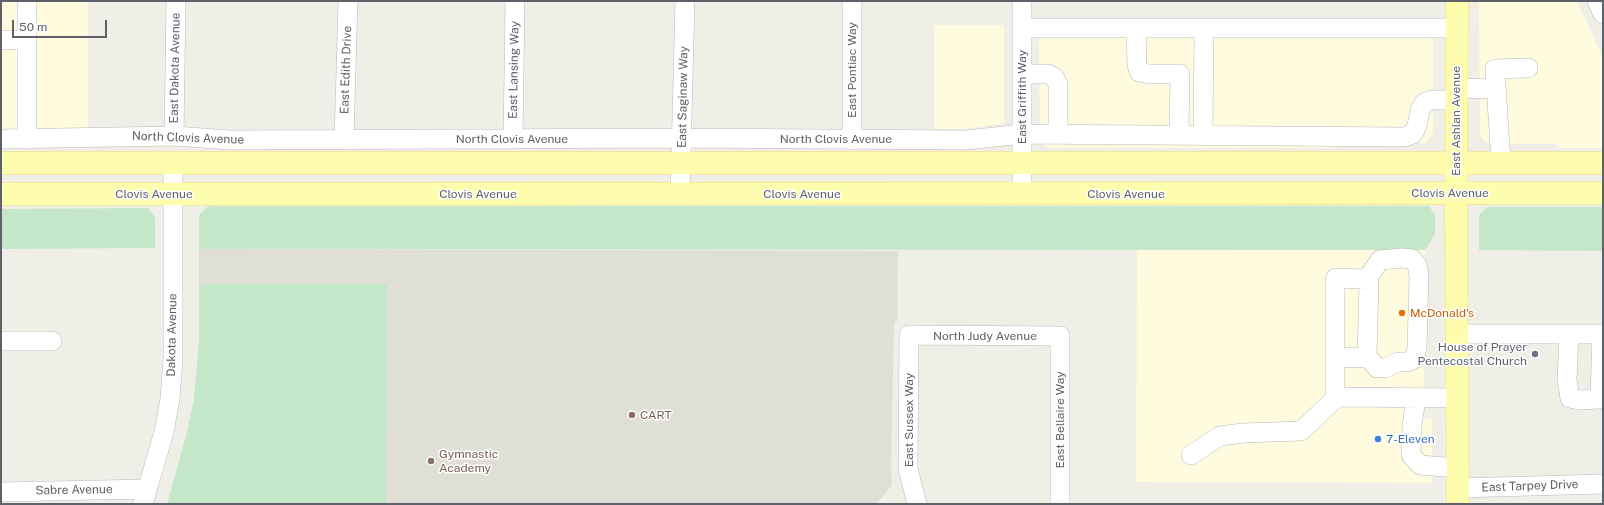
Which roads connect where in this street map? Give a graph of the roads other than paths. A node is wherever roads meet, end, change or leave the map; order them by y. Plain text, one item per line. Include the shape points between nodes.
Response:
1 (27, 1) edge
2 (176, 1) edge
3 (348, 1) edge
4 (515, 1) edge
5 (685, 1) edge
6 (852, 1) edge
7 (1022, 1) edge
8 (1458, 1) edge
9 (1598, 1) edge
10 (1603, 14) edge
11 (1022, 28) junction
12 (1136, 28) junction
13 (1204, 28) junction
14 (1457, 28) junction
15 (1, 40) edge
16 (27, 40) junction
17 (1203, 63) junction
18 (1528, 68) dead end
19 (1022, 74) junction
20 (1180, 74) junction
21 (1495, 89) junction
22 (1457, 94) junction
23 (1022, 134) junction
24 (1058, 134) junction
25 (1179, 135) junction
26 (1203, 135) junction
27 (174, 136) junction
28 (682, 138) junction
29 (1, 139) edge
30 (27, 139) junction
31 (513, 139) junction
32 (344, 140) junction
33 (852, 140) junction
34 (1, 163) edge
35 (173, 163) junction
36 (681, 163) junction
37 (1022, 163) junction
38 (1456, 163) junction
39 (1501, 163) junction
40 (1603, 163) edge
41 (1456, 193) junction
42 (1603, 193) edge
43 (1, 194) edge
44 (173, 194) junction
45 (680, 194) junction
46 (1022, 194) junction
47 (1367, 279) junction
48 (1457, 334) junction
49 (1569, 334) junction
50 (1602, 334) edge
51 (909, 335) joint
52 (1060, 336) joint
53 (52, 340) dead end
54 (1, 341) edge
55 (1367, 356) junction
56 (1335, 357) junction
57 (1337, 397) junction
58 (1416, 398) junction
59 (1457, 398) junction
60 (1191, 455) dead end
61 (1603, 484) edge
62 (1458, 487) edge
63 (1, 492) edge
64 (145, 497) edge
65 (917, 504) edge
66 (1060, 504) edge

1 - 16 street
2 - 27 street, East Dakota Avenue
3 - 32 street, East Edith Drive
4 - 31 street, East Lansing Way
5 - 28 street, East Saginaw Way
6 - 33 street, East Pontiac Way
7 - 11 street, East Griffith Way
8 - 14 main road, East Ashlan Avenue
9 - 10 street
11 - 12 street
11 - 19 street, East Griffith Way
12 - 13 street
12 - 20 street via 1139,72
13 - 14 street
13 - 17 street
14 - 22 main road, East Ashlan Avenue
15 - 16 street
16 - 30 street
17 - 20 street via 1187,66
17 - 26 street
18 - 21 street via 1495,70
19 - 23 street, East Griffith Way
19 - 24 street via 1048,74 1054,77 1058,84
20 - 25 street
21 - 22 street
21 - 39 street
22 - 26 street, North Clovis Avenue via 1424,103 1420,110 1418,126 1413,134 1404,137
22 - 38 main road, East Ashlan Avenue
23 - 24 street, North Clovis Avenue
23 - 33 street, North Clovis Avenue via 966,140
23 - 37 street, East Griffith Way
24 - 25 street, North Clovis Avenue
25 - 26 street, North Clovis Avenue
27 - 30 street, North Clovis Avenue
27 - 32 street, North Clovis Avenue via 230,140
28 - 31 street, North Clovis Avenue
28 - 33 street, North Clovis Avenue
28 - 36 street, East Saginaw Way
29 - 30 street, North Clovis Avenue
31 - 32 street, North Clovis Avenue
34 - 35 main road
35 - 36 main road
35 - 44 street, Dakota Avenue
36 - 37 main road
36 - 45 street, East Saginaw Way
37 - 38 main road
37 - 46 street, East Griffith Way
38 - 39 main road
38 - 41 main road, East Ashlan Avenue
39 - 40 main road
41 - 42 main road, Clovis Avenue
41 - 46 main road, Clovis Avenue
41 - 48 main road, East Ashlan Avenue
43 - 44 main road, Clovis Avenue
44 - 45 main road, Clovis Avenue
44 - 64 street, Dakota Avenue via 173,359 170,399 164,432
45 - 46 main road, Clovis Avenue
47 - 55 street
47 - 55 street via 1380,260 1412,259 1417,265 1417,348 1414,358 1385,368 1377,368
47 - 56 street via 1335,280
48 - 49 street
48 - 59 main road, East Ashlan Avenue
49 - 50 street
49 - 50 street via 1567,380 1570,398 1579,400 1600,399
51 - 52 street, North Judy Avenue
51 - 65 street, East Sussex Way via 908,469
52 - 66 street, East Bellaire Way
53 - 54 street
55 - 56 street
56 - 57 street
57 - 58 street
57 - 60 street via 1301,431 1242,432 1220,436
58 - 59 street
58 - 62 street, East Tarpey Drive via 1411,455 1420,466
59 - 62 main road, East Ashlan Avenue
61 - 62 street, East Tarpey Drive
63 - 64 street, Sabre Avenue

